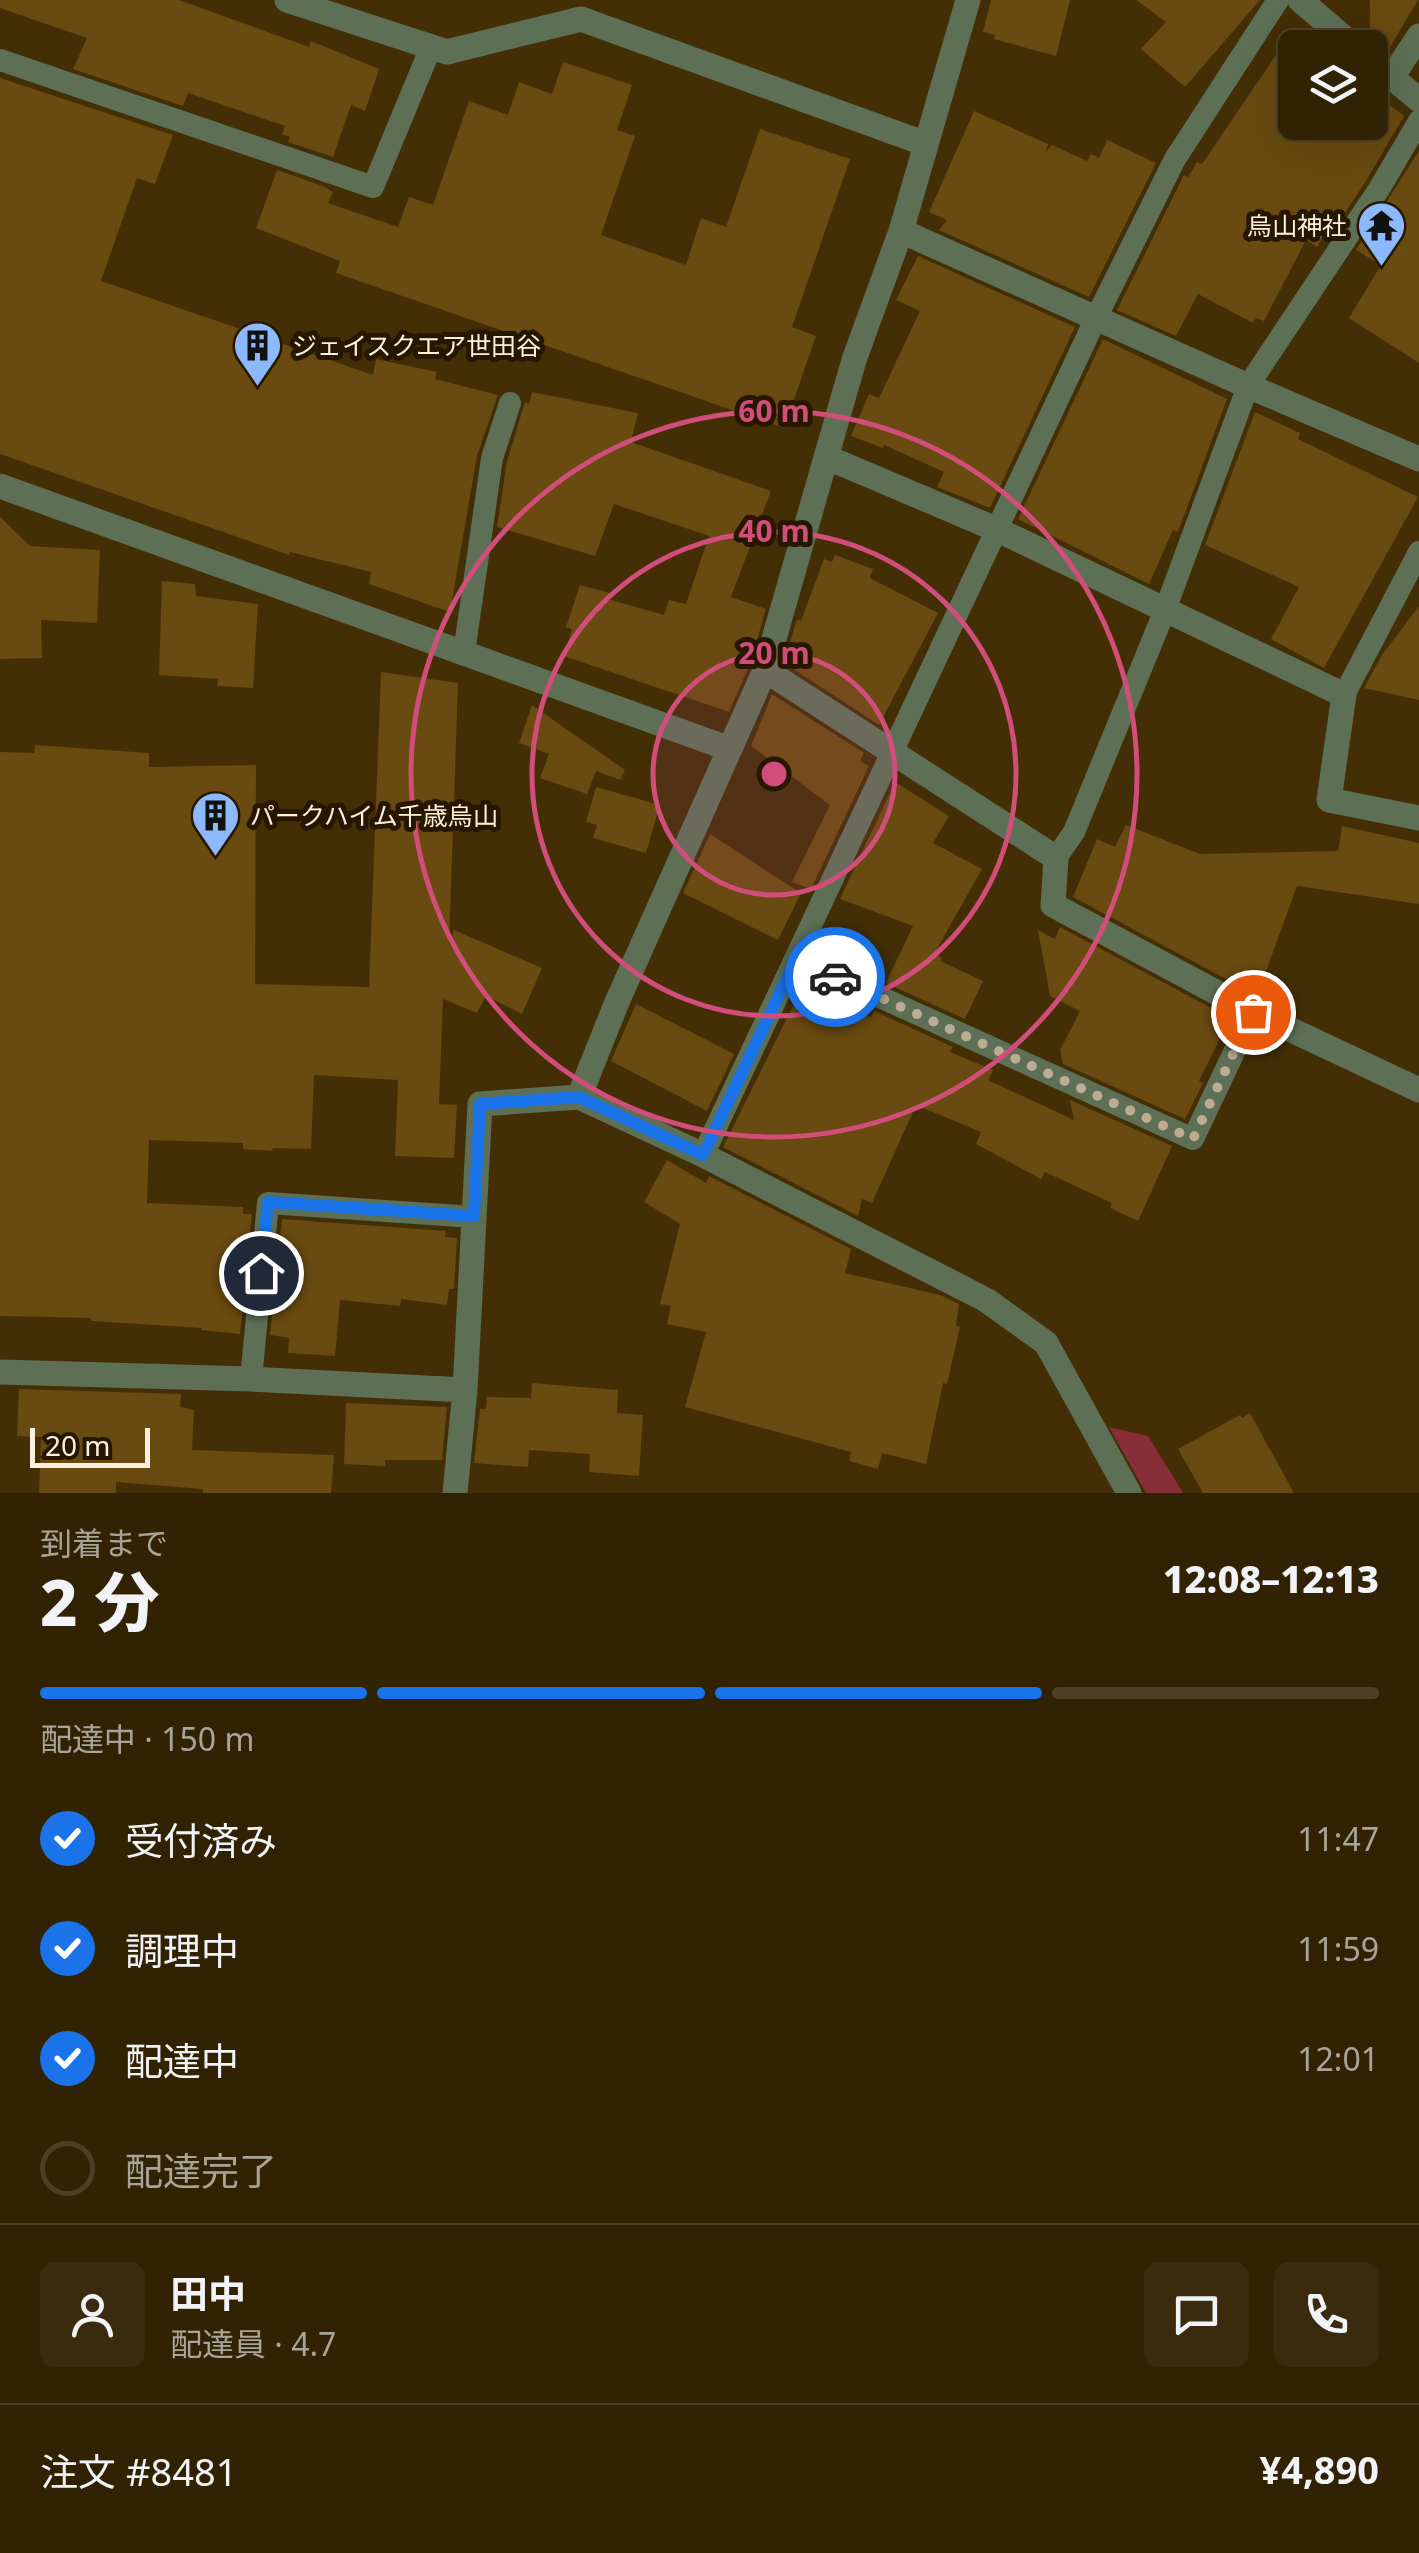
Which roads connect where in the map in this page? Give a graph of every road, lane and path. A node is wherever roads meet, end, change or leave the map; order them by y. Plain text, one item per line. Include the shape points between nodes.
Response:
1 (287, 0) edge
2 (968, 0) edge
3 (1278, 0) edge
4 (1300, 0) edge
5 (1335, 30) edge
6 (1419, 36) edge
7 (430, 46) junction
8 (0, 60) edge
9 (1388, 74) edge
10 (1392, 77) junction
11 (1419, 100) edge
12 (1419, 121) edge
13 (926, 144) junction
14 (901, 231) junction
15 (1096, 318) junction
16 (1248, 386) junction
17 (510, 403) dead end
18 (826, 458) junction
19 (1419, 459) edge
20 (0, 486) edge
21 (998, 530) junction
22 (1419, 552) edge
23 (1165, 610) junction
24 (464, 653) junction
25 (765, 670) junction
26 (1344, 695) junction
27 (730, 749) junction
28 (894, 754) junction
29 (1419, 818) edge
30 (1056, 858) junction
31 (796, 959) junction
32 (1253, 1012) junction
33 (1419, 1090) edge
34 (579, 1097) junction
35 (703, 1155) junction
36 (474, 1216) junction
37 (0, 1372) edge
38 (250, 1379) junction
39 (465, 1390) junction
40 (455, 1493) edge
41 (1129, 1493) edge

1 - 7 street
2 - 13 street
3 - 15 lane via 1175,159
4 - 5 street
6 - 10 street
7 - 8 lane via 373,187
7 - 13 street via 447,52 582,19
9 - 10 street
10 - 11 street
12 - 16 lane
13 - 14 street
14 - 15 street
14 - 18 street
15 - 16 street
15 - 21 lane
16 - 19 street
16 - 23 lane
17 - 24 lane via 492,458
18 - 21 street
18 - 25 street
20 - 24 street
21 - 23 street
21 - 28 lane
22 - 26 lane
23 - 26 street
23 - 30 lane via 1074,832
24 - 27 street
25 - 27 street
25 - 28 street
26 - 29 street via 1329,800
27 - 34 street
28 - 30 street
28 - 31 lane
30 - 32 street via 1053,905
31 - 32 lane via 1193,1139
31 - 35 lane
32 - 33 street
34 - 35 street
34 - 36 street via 480,1104
35 - 41 street via 986,1300 1046,1343
36 - 38 lane via 268,1202
36 - 39 street
37 - 38 street
38 - 39 street
39 - 40 street

